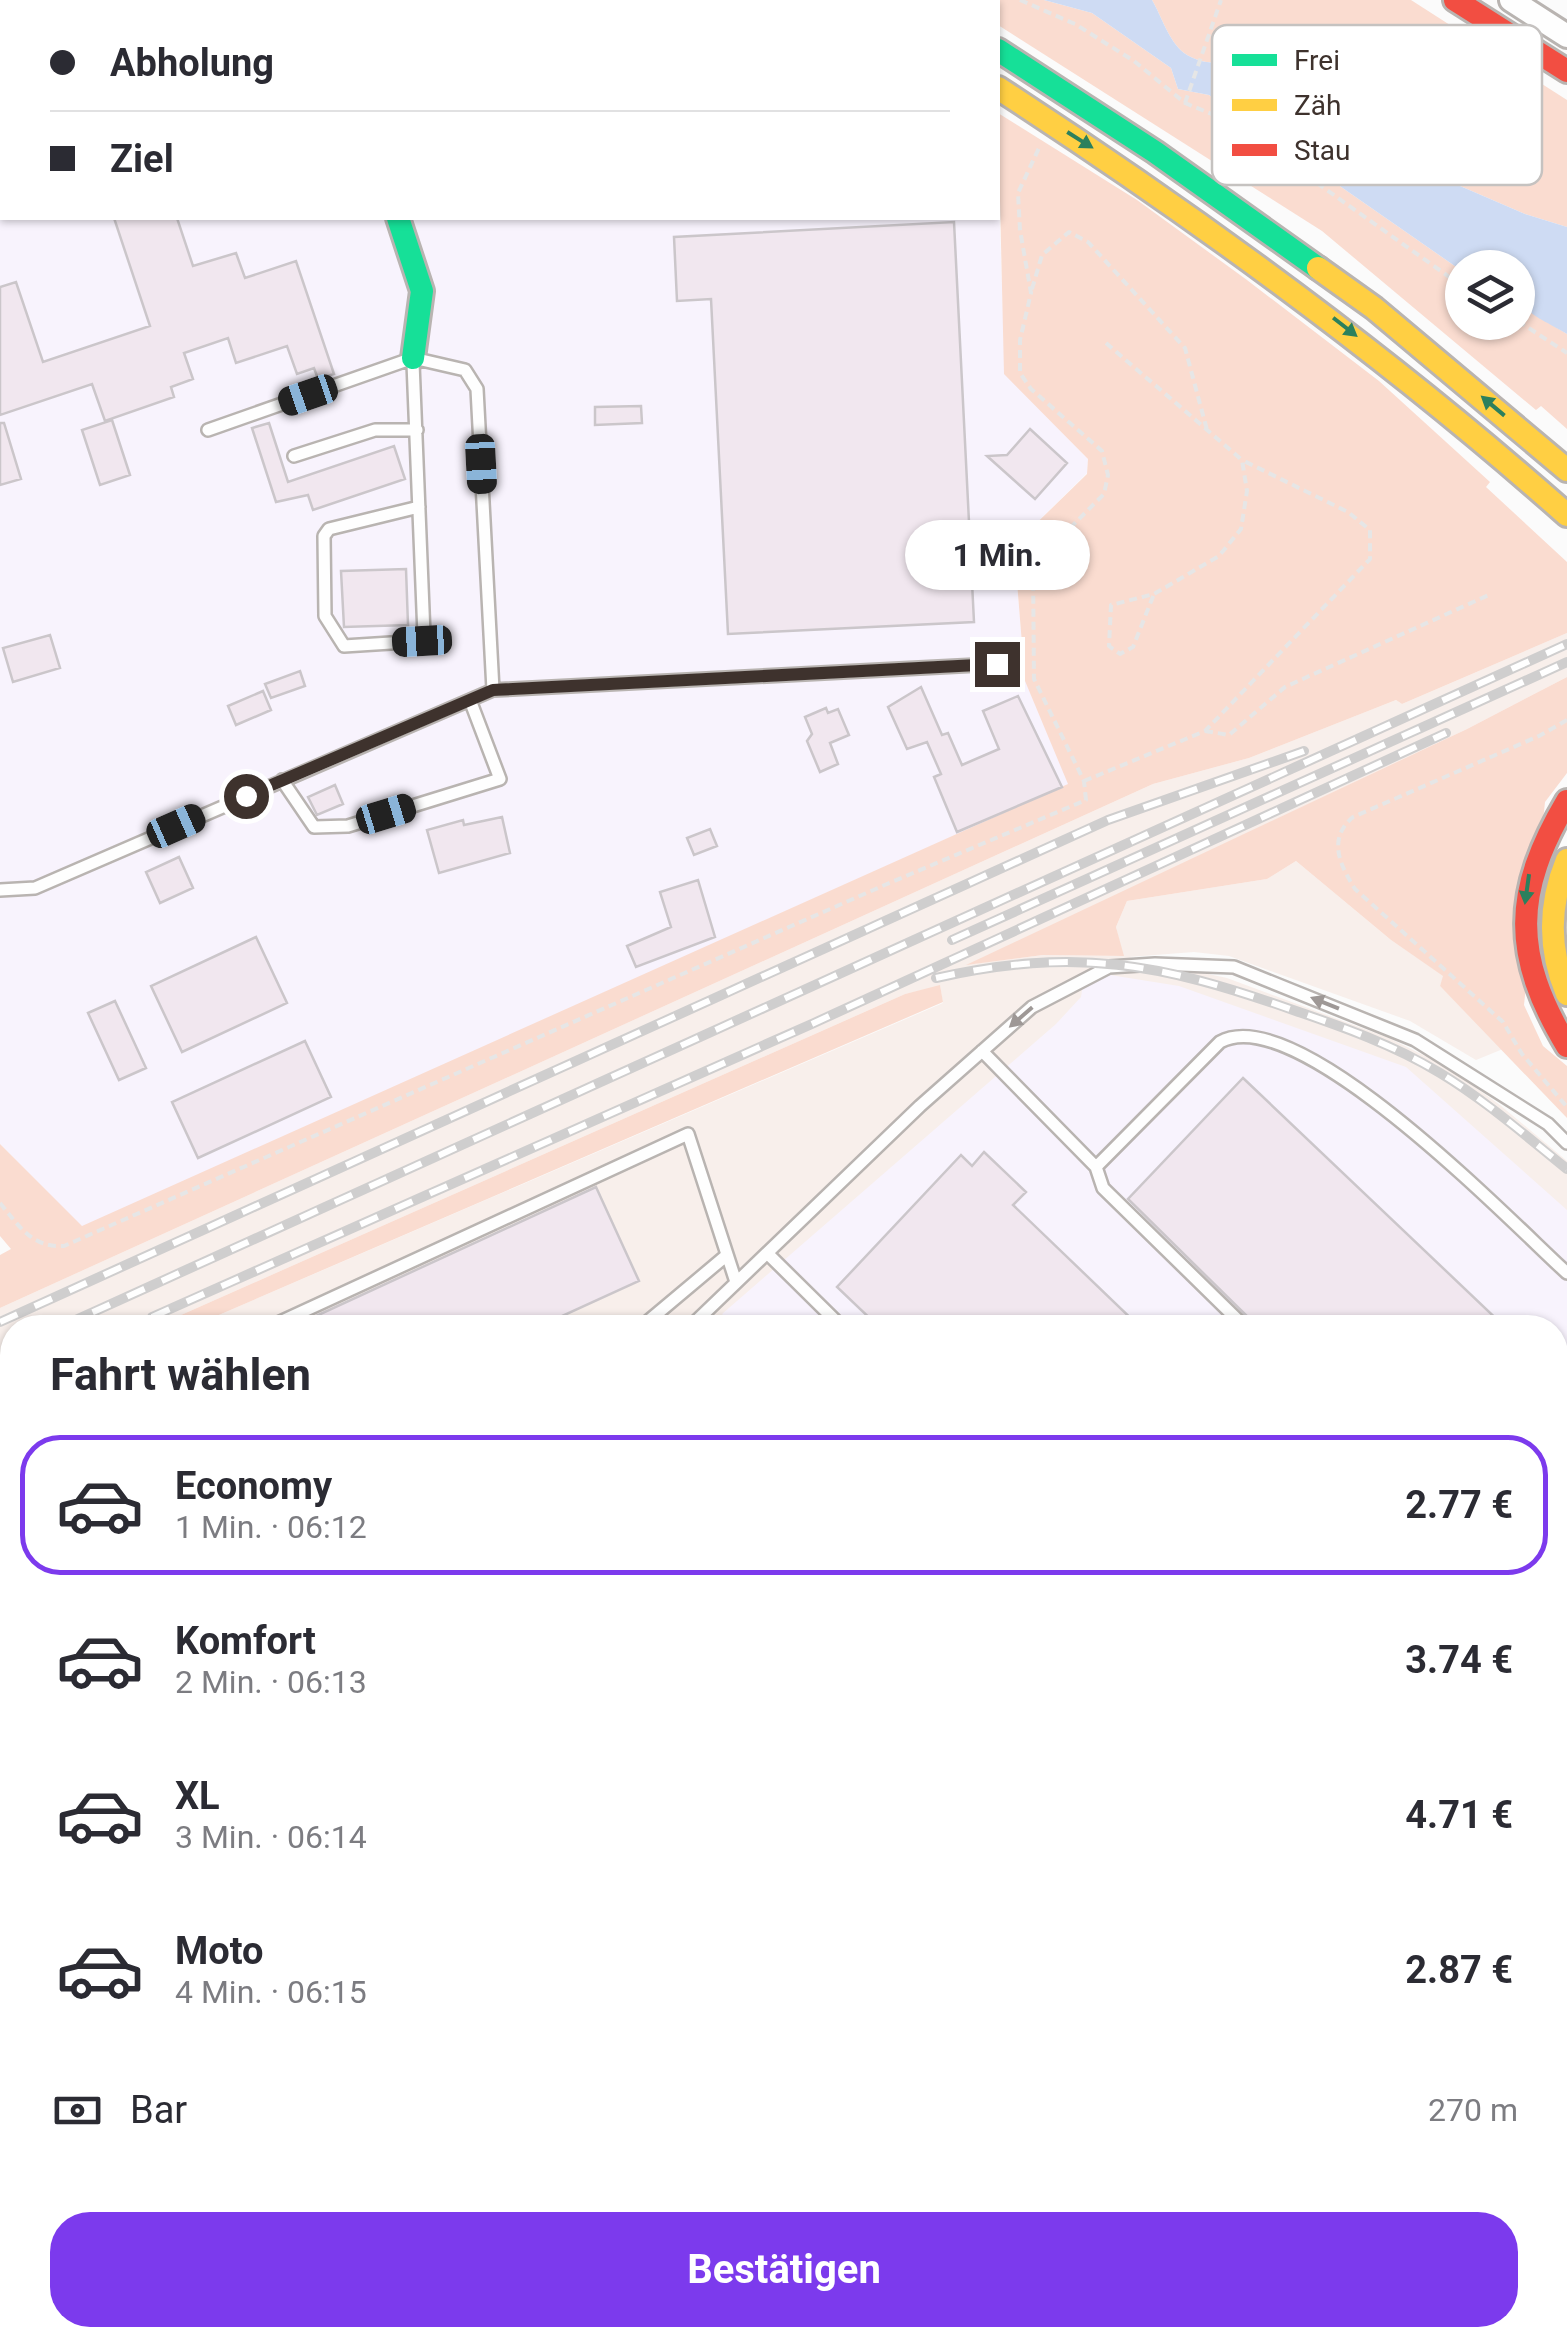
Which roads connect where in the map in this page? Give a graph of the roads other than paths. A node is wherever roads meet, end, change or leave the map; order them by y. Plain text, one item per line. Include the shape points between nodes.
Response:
1 (1455, 0) edge
2 (1510, 0) edge
3 (1494, 25) edge
4 (1567, 36) edge
5 (1000, 51) edge
6 (1542, 55) edge
7 (1567, 71) edge
8 (1000, 89) edge
9 (399, 220) edge
10 (413, 358) junction
11 (208, 430) dead end
12 (416, 430) junction
13 (294, 456) dead end
14 (1567, 470) edge
15 (419, 507) junction
16 (1567, 515) edge
17 (997, 664) dead end
18 (493, 690) junction
19 (470, 700) junction
20 (282, 780) junction
21 (1567, 802) edge
22 (1567, 860) edge
23 (0, 890) edge
24 (1567, 994) edge
25 (1567, 1046) edge
26 (982, 1051) junction
27 (1567, 1143) edge
28 (1096, 1167) junction
29 (767, 1252) junction
30 (727, 1255) junction
31 (1567, 1273) edge
32 (736, 1282) junction
33 (295, 1315) edge
34 (655, 1315) edge
35 (704, 1315) edge
36 (831, 1315) edge
37 (1233, 1315) edge

1 - 3 main road
2 - 4 street
14 -> 5 main road via 1358,296
6 - 7 main road
8 -> 16 main road via 1292,286
9 - 10 main road via 422,291
10 - 11 lane
10 - 12 lane
10 - 18 lane via 465,370 477,389
12 - 13 lane via 375,430
12 - 15 lane
15 - 15 lane via 422,641 344,646 325,616 324,536 329,529
17 - 18 lane
18 - 19 lane
19 - 20 lane
19 - 20 lane via 500,779 348,826 314,827
20 - 23 lane via 36,888
21 -> 25 main road via 1529,874 1525,906 1532,988
22 - 24 main road via 1551,906 1552,944
27 -> 26 lane via 1548,1124 1415,1040 1234,967 1108,967 1032,1007
26 - 28 lane
26 - 29 lane
28 - 31 lane via 1231,1035 1290,1045 1373,1096
28 - 37 lane via 1103,1188
29 - 32 lane
29 - 36 lane
30 - 32 lane
30 - 33 lane via 688,1134
30 - 34 lane
32 - 35 lane

